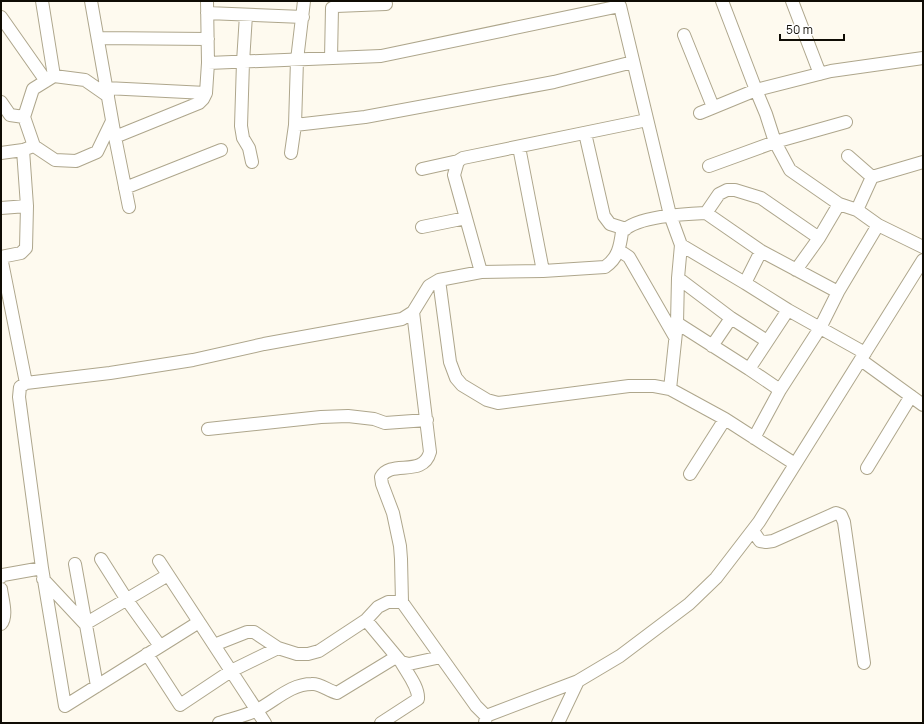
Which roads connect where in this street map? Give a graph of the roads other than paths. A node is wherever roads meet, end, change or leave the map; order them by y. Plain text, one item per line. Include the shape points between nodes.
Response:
1 (42, 1) edge
2 (92, 1) edge
3 (304, 1) edge
4 (722, 1) edge
5 (792, 1) edge
6 (621, 3) edge
7 (386, 4) dead end
8 (207, 7) edge
9 (246, 15) junction
10 (303, 16) junction
11 (1, 17) edge
12 (684, 35) dead end
13 (98, 38) junction
14 (208, 39) junction
15 (332, 58) junction
16 (923, 58) edge
17 (297, 60) junction
18 (243, 62) junction
19 (633, 62) junction
20 (208, 63) junction
21 (820, 74) junction
22 (50, 78) junction
23 (756, 90) junction
24 (107, 92) junction
25 (206, 93) junction
26 (2, 104) edge
27 (713, 107) junction
28 (700, 113) dead end
29 (24, 117) junction
30 (647, 120) junction
31 (112, 121) junction
32 (846, 122) dead end
33 (295, 125) junction
34 (585, 133) junction
35 (115, 137) junction
36 (774, 142) junction
37 (519, 147) junction
38 (29, 148) junction
39 (221, 150) dead end
40 (1, 153) edge
41 (291, 153) dead end
42 (848, 156) dead end
43 (458, 161) junction
44 (252, 162) dead end
45 (923, 162) edge
46 (709, 166) dead end
47 (422, 169) dead end
48 (872, 177) junction
49 (125, 188) junction
50 (839, 204) junction
51 (27, 206) junction
52 (129, 207) dead end
53 (1, 208) edge
54 (858, 210) junction
55 (706, 213) junction
56 (670, 215) junction
57 (466, 218) junction
58 (878, 225) junction
59 (422, 227) dead end
60 (626, 229) junction
61 (819, 238) junction
62 (681, 245) junction
63 (923, 247) edge
64 (620, 251) junction
65 (761, 251) junction
66 (1, 257) edge
67 (923, 260) edge
68 (796, 270) junction
69 (543, 271) junction
70 (481, 272) junction
71 (678, 278) junction
72 (439, 280) junction
73 (745, 283) junction
74 (838, 292) junction
75 (788, 310) junction
76 (413, 312) junction
77 (731, 318) junction
78 (677, 323) junction
79 (820, 328) junction
80 (675, 337) junction
81 (768, 341) junction
82 (712, 346) junction
83 (863, 356) junction
84 (749, 369) junction
85 (26, 383) junction
86 (670, 389) junction
87 (780, 390) junction
88 (911, 396) junction
89 (922, 403) edge
90 (725, 419) junction
91 (427, 420) junction
92 (208, 429) dead end
93 (754, 438) junction
94 (795, 464) junction
95 (867, 468) dead end
96 (690, 474) dead end
97 (753, 531) junction
98 (100, 559) dead end
99 (159, 561) dead end
100 (75, 564) dead end
101 (43, 574) junction
102 (168, 575) junction
103 (1, 578) edge
104 (1, 589) edge
105 (127, 600) junction
106 (402, 602) junction
107 (366, 620) junction
108 (199, 622) junction
109 (1, 624) edge
110 (85, 624) junction
111 (214, 645) junction
112 (160, 646) junction
113 (278, 648) junction
114 (147, 654) junction
115 (441, 657) junction
116 (398, 659) junction
117 (864, 663) dead end
118 (231, 671) junction
119 (578, 681) junction
120 (97, 686) junction
121 (256, 710) junction
122 (486, 720) edge
123 (556, 722) edge
124 (219, 723) edge
125 (265, 723) edge
126 (381, 723) edge

1 - 22 street
2 - 13 street
3 - 10 street
4 - 23 street
5 - 21 street
6 - 15 street via 381,56
6 - 19 street
7 - 15 street via 332,8
8 - 9 street
8 - 14 street
9 - 10 street
9 - 18 street
10 - 17 street
11 - 22 street
12 - 27 street
13 - 14 street
13 - 24 street
14 - 20 street
15 - 17 street
16 - 21 street
17 - 18 street
17 - 33 street
18 - 20 street
18 - 44 street via 241,126 250,148
19 - 30 street
19 - 33 street via 554,82 365,117
20 - 25 street
21 - 23 street
22 - 24 street via 85,80
22 - 29 street via 33,89
23 - 27 street
23 - 36 street
24 - 25 street
24 - 31 street
25 - 35 street via 199,103
26 - 29 street via 10,115
27 - 28 street
29 - 38 street
30 - 34 street
30 - 56 street
31 - 35 street
31 - 38 street via 97,152 76,161 55,160
32 - 36 street
33 - 41 street
34 - 37 street
34 - 60 street via 604,216 610,224
35 - 49 street
36 - 46 street
36 - 50 street via 790,170
37 - 43 street
37 - 69 street
38 - 40 street
38 - 51 street
39 - 49 street
42 - 48 street
43 - 47 street
43 - 57 street via 454,175
45 - 48 street
48 - 54 street
49 - 52 street
50 - 54 street
50 - 61 street
51 - 53 street
51 - 66 street via 26,248 21,253
54 - 58 street
55 - 56 street
55 - 61 street via 719,194 735,190 761,198
55 - 65 street
56 - 60 street via 632,224
56 - 62 street
57 - 59 street
57 - 70 street
58 - 63 street
58 - 74 street
60 - 64 street via 622,232
61 - 68 street
62 - 71 street
62 - 73 street
64 - 69 street via 605,267
64 - 80 street via 629,257
65 - 68 street
65 - 73 street
66 - 85 street
67 - 83 street
68 - 74 street
69 - 70 street
70 - 72 street
71 - 77 street
71 - 78 street
72 - 76 street via 429,286
72 - 86 street via 450,362 456,378 462,385 487,400 498,403 629,386
73 - 75 street
74 - 79 street
75 - 79 street
75 - 81 street
76 - 85 street via 402,319 264,344 193,360
76 - 91 street
77 - 81 street
77 - 82 street
78 - 80 street
78 - 82 street
79 - 83 street
79 - 87 street
80 - 86 street
81 - 84 street
82 - 84 street
83 - 88 street
83 - 94 street
84 - 87 street
85 - 101 street via 20,388 19,397
86 - 90 street
87 - 93 street
88 - 89 street
88 - 95 street
90 - 93 street
90 - 96 street
91 - 92 street via 385,424 368,418 342,416
91 - 106 street via 430,452 428,459 423,464 386,471 381,477 393,513 400,546
93 - 94 street
94 - 97 street
97 - 117 street via 760,541 773,541 836,513 841,515
97 - 119 street via 716,578 689,604 620,656
98 - 105 street
99 - 102 street
100 - 110 street
101 - 103 street via 3,575
101 - 110 street
101 - 120 street via 65,706
102 - 105 street
102 - 108 street
104 - 109 street via 4,616
105 - 110 street
105 - 112 street
106 - 107 street via 388,602 378,607
106 - 115 street
107 - 113 street via 319,650 308,654 297,654
107 - 116 street
108 - 111 street
108 - 112 street
110 - 120 street
111 - 113 street via 247,632 254,632
111 - 118 street
112 - 114 street
113 - 118 street
114 - 118 street via 180,705
114 - 120 street
115 - 116 street via 409,664
115 - 122 street
116 - 121 street via 337,693 316,684 307,684 283,693
116 - 126 street via 416,688 418,699
118 - 121 street
119 - 122 street
119 - 123 street
121 - 124 street
121 - 125 street

